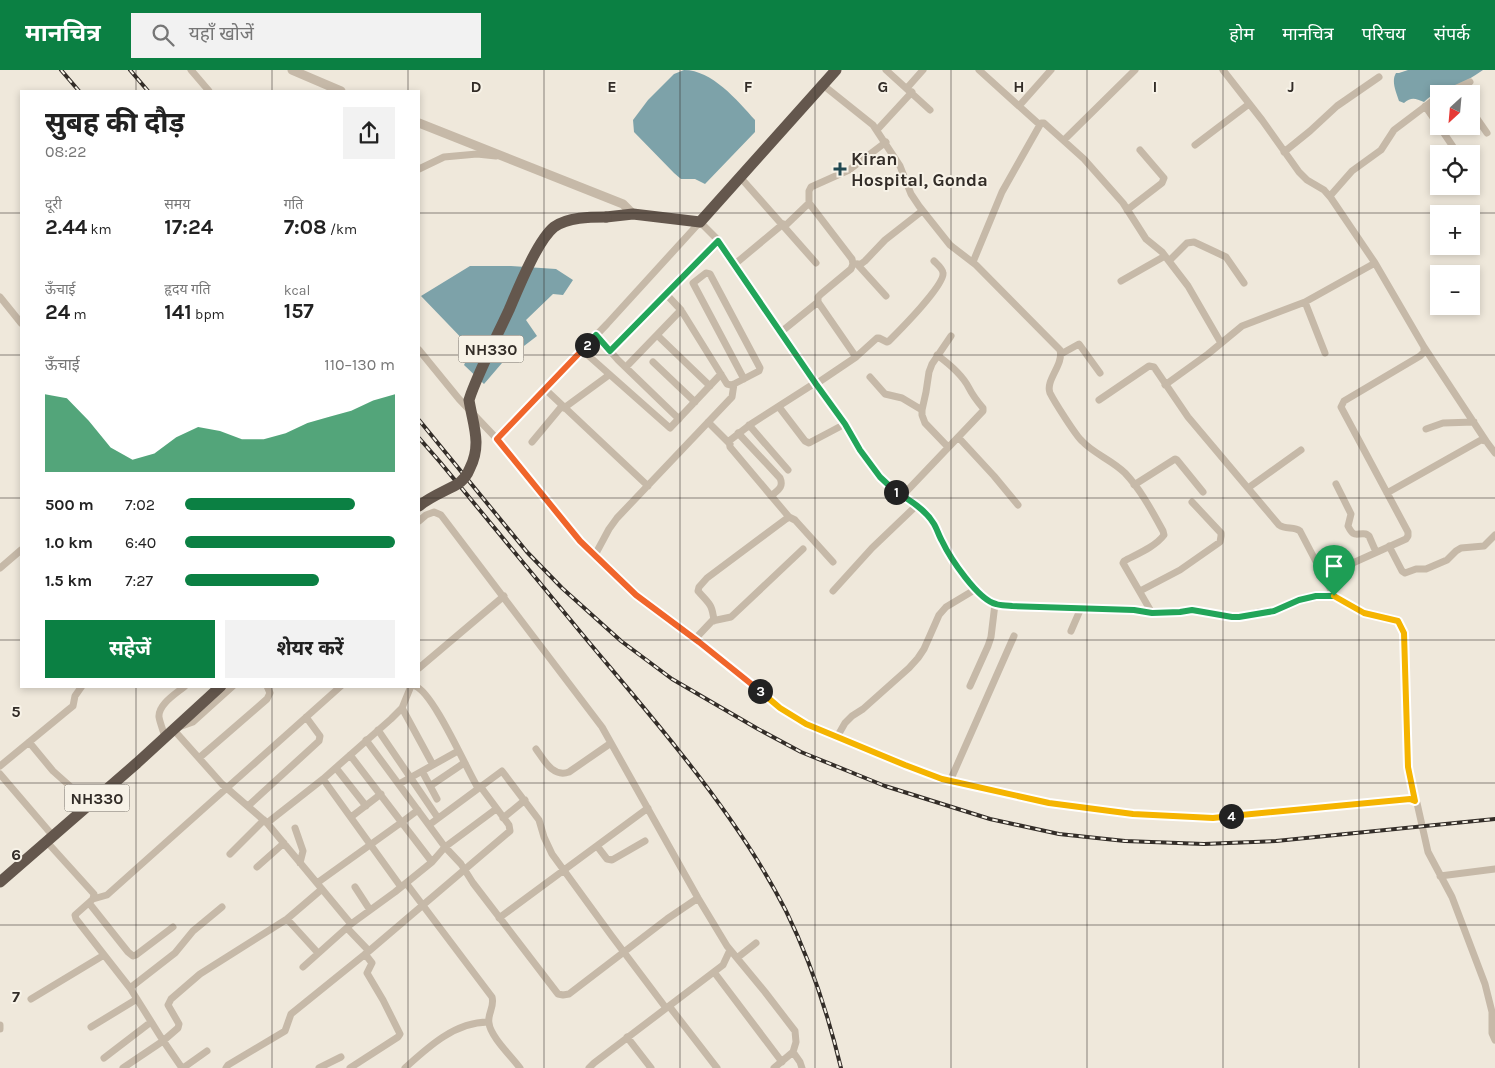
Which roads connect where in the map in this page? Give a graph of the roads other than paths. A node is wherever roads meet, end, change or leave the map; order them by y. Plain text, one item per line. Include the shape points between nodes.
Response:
1 (191, 70) edge
2 (292, 70) edge
3 (836, 70) edge
4 (886, 70) edge
5 (923, 70) edge
6 (978, 70) edge
7 (1051, 70) edge
8 (1135, 70) edge
9 (1223, 70) edge
10 (1379, 77) dead end
11 (1470, 82) dead end
12 (822, 85) junction
13 (1466, 85) edge
14 (208, 90) edge
15 (339, 90) edge
16 (909, 90) junction
17 (1430, 102) edge
18 (1249, 104) junction
19 (1019, 106) junction
20 (1425, 106) junction
21 (930, 110) dead end
22 (1430, 113) edge
23 (420, 123) edge
24 (1480, 123) edge
25 (1040, 125) junction
26 (877, 130) junction
27 (1487, 133) dead end
28 (1064, 140) junction
29 (886, 142) junction
30 (1195, 144) dead end
31 (1140, 150) dead end
32 (1284, 152) junction
33 (504, 157) junction
34 (420, 169) edge
35 (740, 177) junction
36 (1330, 196) junction
37 (810, 203) junction
38 (922, 210) junction
39 (1127, 210) junction
40 (633, 214) junction
41 (700, 222) junction
42 (784, 225) junction
43 (718, 241) junction
44 (1167, 258) junction
45 (934, 261) dead end
46 (973, 262) junction
47 (816, 263) dead end
48 (1375, 263) junction
49 (735, 264) junction
50 (855, 264) junction
51 (1120, 281) dead end
52 (1244, 282) dead end
53 (666, 294) junction
54 (886, 296) dead end
55 (0, 297) edge
56 (818, 302) junction
57 (1305, 302) junction
58 (681, 310) junction
59 (20, 322) edge
60 (781, 332) junction
61 (657, 334) junction
62 (596, 335) junction
63 (951, 336) dead end
64 (1221, 343) junction
65 (1424, 347) junction
66 (582, 350) junction
67 (420, 351) edge
68 (610, 351) junction
69 (1325, 353) dead end
70 (1061, 354) junction
71 (937, 355) junction
72 (856, 357) junction
73 (653, 362) dead end
74 (626, 367) junction
75 (1100, 373) dead end
76 (721, 374) junction
77 (609, 375) junction
78 (870, 378) dead end
79 (744, 379) junction
80 (734, 384) junction
81 (815, 384) junction
82 (1166, 385) junction
83 (710, 386) junction
84 (545, 389) junction
85 (1099, 400) dead end
86 (695, 402) junction
87 (563, 406) junction
88 (779, 407) junction
89 (922, 410) junction
90 (680, 419) junction
91 (708, 422) junction
92 (1474, 422) junction
93 (845, 424) junction
94 (749, 425) junction
95 (1426, 430) dead end
96 (738, 433) junction
97 (958, 437) junction
98 (497, 439) junction
99 (1486, 441) junction
100 (532, 442) dead end
101 (730, 444) junction
102 (948, 447) junction
103 (1301, 450) dead end
104 (1495, 453) edge
105 (788, 470) dead end
106 (1336, 484) dead end
107 (1134, 485) junction
108 (648, 486) junction
109 (1248, 488) junction
110 (1203, 492) dead end
111 (1387, 493) junction
112 (771, 496) junction
113 (903, 496) junction
114 (1192, 502) dead end
115 (420, 505) edge
116 (917, 505) junction
117 (1018, 505) dead end
118 (789, 518) junction
119 (420, 520) edge
120 (1495, 535) edge
121 (1389, 546) junction
122 (803, 549) dead end
123 (20, 551) edge
124 (1376, 552) junction
125 (595, 555) junction
126 (833, 562) dead end
127 (0, 568) edge
128 (1324, 576) junction
129 (976, 589) junction
130 (834, 591) dead end
131 (1140, 591) junction
132 (504, 596) junction
133 (1334, 596) junction
134 (995, 604) junction
135 (1081, 608) junction
136 (1152, 613) junction
137 (714, 620) junction
138 (1071, 631) dead end
139 (1014, 636) dead end
140 (695, 639) junction
141 (420, 667) edge
142 (970, 686) dead end
143 (81, 688) edge
144 (183, 688) edge
145 (218, 688) edge
146 (231, 688) edge
147 (268, 688) edge
148 (339, 688) edge
149 (410, 688) edge
150 (420, 688) edge
151 (402, 708) junction
152 (306, 717) junction
153 (378, 730) junction
154 (169, 733) junction
155 (837, 737) junction
156 (366, 740) junction
157 (30, 742) junction
158 (611, 743) junction
159 (536, 749) dead end
160 (458, 751) junction
161 (350, 755) junction
162 (199, 758) junction
163 (464, 763) junction
164 (433, 765) junction
165 (0, 766) edge
166 (336, 768) junction
167 (422, 770) junction
168 (0, 774) edge
169 (411, 777) junction
170 (323, 779) junction
171 (950, 781) junction
172 (398, 784) junction
173 (430, 786) junction
174 (479, 787) junction
175 (226, 788) junction
176 (381, 794) junction
177 (437, 799) dead end
178 (525, 800) junction
179 (1415, 801) junction
180 (90, 804) junction
181 (248, 806) junction
182 (366, 806) junction
183 (648, 808) junction
184 (496, 809) junction
185 (418, 810) junction
186 (351, 818) junction
187 (438, 818) junction
188 (504, 818) junction
189 (266, 822) junction
190 (402, 822) junction
191 (429, 825) junction
192 (294, 828) dead end
193 (50, 839) junction
194 (645, 841) dead end
195 (284, 843) junction
196 (371, 845) junction
197 (597, 846) junction
198 (445, 847) junction
199 (230, 854) dead end
200 (432, 862) junction
201 (300, 863) junction
202 (257, 867) dead end
203 (1495, 869) edge
204 (465, 870) junction
205 (564, 870) junction
206 (1440, 876) junction
207 (0, 882) edge
208 (403, 885) junction
209 (320, 886) junction
210 (355, 887) dead end
211 (698, 898) junction
212 (91, 901) junction
213 (423, 905) junction
214 (222, 907) dead end
215 (370, 910) junction
216 (499, 918) junction
217 (287, 919) junction
218 (173, 926) dead end
219 (349, 926) junction
220 (756, 943) dead end
221 (730, 950) junction
222 (624, 952) junction
223 (318, 953) junction
224 (367, 953) junction
225 (104, 955) junction
226 (737, 958) junction
227 (303, 967) dead end
228 (714, 972) junction
229 (130, 988) junction
230 (30, 999) dead end
231 (137, 999) junction
232 (668, 1007) junction
233 (151, 1022) junction
234 (488, 1022) junction
235 (91, 1028) dead end
236 (627, 1037) junction
237 (1495, 1040) edge
238 (163, 1041) junction
239 (207, 1051) dead end
240 (793, 1052) junction
241 (341, 1057) dead end
242 (104, 1058) dead end
243 (782, 1062) junction
244 (123, 1068) edge
245 (182, 1068) edge
246 (226, 1068) edge
247 (319, 1068) edge
248 (350, 1068) edge
249 (405, 1068) edge
250 (520, 1068) edge
251 (589, 1068) edge
252 (651, 1068) edge
253 (717, 1068) edge
254 (774, 1068) edge
255 (802, 1068) edge

1 - 14 street
2 - 15 street
3 - 12 highway
4 - 16 street
5 - 16 street
6 - 19 street
7 - 19 street
8 - 28 street
9 - 18 street
10 - 32 street via 1348,98
11 - 13 street
12 - 26 street
12 - 35 highway
16 - 21 street
16 - 26 street
17 - 20 street
18 - 30 street
18 - 32 street
19 - 25 street
20 - 22 street
20 - 36 street via 1394,130 1381,150 1352,171
23 - 33 street
24 - 27 street
25 - 28 street via 1044,123
25 - 46 street via 1002,192
26 - 29 street
28 - 39 street via 1084,158
29 - 37 street via 850,170 811,187
29 - 38 street
31 - 39 street via 1164,178
32 - 36 street via 1303,176
33 - 34 street via 477,154 444,157
33 - 40 street via 623,204
35 - 41 highway
35 - 42 street
36 - 48 street
37 - 42 street
37 - 50 street
38 - 46 street via 950,245
38 - 50 street via 865,261
39 - 44 street via 1146,239
40 - 41 highway, NH330
40 - 115 highway, NH330, bridge via 566,222 555,226 544,237 469,400 476,457 464,480
41 - 43 street
41 - 62 street
42 - 47 street
42 - 49 street
43 - 49 street
43 - 53 street
44 - 51 street
44 - 52 street via 1187,243 1194,242 1226,257
44 - 64 street via 1188,286
45 - 72 street via 943,277 932,295 889,341 877,338
46 - 70 street via 1033,321
48 - 57 street
48 - 65 street
49 - 60 street
50 - 54 street
50 - 56 street via 818,297
53 - 58 street
53 - 68 street
55 - 59 street
56 - 60 street
56 - 72 street
57 - 64 street via 1242,326
57 - 69 street
58 - 61 street
58 - 76 street
60 - 81 street
61 - 74 street
61 - 83 street
62 - 66 street
62 - 68 street
63 - 71 street
64 - 82 street
65 - 92 street
65 - 111 street via 1420,356 1341,404
66 - 77 street
66 - 84 street
67 - 98 street
68 - 74 street
70 - 75 street via 1079,344
70 - 107 street via 1050,383 1050,393 1081,441 1116,465
71 - 89 street via 929,372
71 - 97 street via 958,373 983,408
72 - 81 street
73 - 86 street
74 - 90 street
76 - 80 street via 728,385
76 - 83 street
77 - 87 street
77 - 90 street via 668,428
78 - 89 street via 885,394 902,398
79 - 79 street via 759,372 760,368 710,274 706,273 693,283
79 - 80 street
80 - 91 street via 732,396
81 - 88 street
81 - 93 street
82 - 85 street via 1154,367 1149,366
82 - 109 street
83 - 86 street
84 - 87 street
84 - 98 street
86 - 90 street
87 - 100 street
87 - 108 street
88 - 93 street via 807,443
88 - 94 street
89 - 102 street via 925,423
91 - 101 street
91 - 108 street
92 - 95 street via 1443,423
92 - 99 street
93 - 113 street via 880,477
94 - 96 street
94 - 105 street
96 - 101 street via 730,439
96 - 112 street via 780,478 781,486
97 - 102 street
97 - 117 street
98 - 125 street
99 - 104 street
99 - 111 street via 1481,440
101 - 112 street
102 - 113 street
103 - 109 street
106 - 124 street via 1351,514 1348,526 1351,533 1369,536
107 - 110 street via 1174,459
107 - 131 street via 1146,500 1164,535 1124,560
108 - 125 street via 613,524
109 - 128 street via 1281,526 1300,531
111 - 121 street via 1409,534
112 - 118 street
113 - 116 street
114 - 131 street via 1220,533 1220,542 1180,570
116 - 129 street via 933,522 959,569
116 - 130 street via 872,548
118 - 126 street via 795,520
118 - 137 street via 699,587 698,591 713,608
119 - 132 street via 434,512 441,515
120 - 121 street via 1484,546 1461,548 1447,560 1405,573
121 - 124 street
122 - 137 street via 731,617
123 - 127 street
124 - 128 street
125 - 140 street via 636,595
128 - 133 street
129 - 134 street
129 - 155 street via 946,607 918,658 852,716
131 - 136 street
132 - 141 street
132 - 158 street
133 - 136 street via 1316,596 1274,611 1239,617 1192,610
133 - 179 street via 1364,613 1398,621 1404,633 1408,767
134 - 135 street
134 - 142 street via 991,637
135 - 136 street
135 - 138 street
137 - 140 street
139 - 171 street
140 - 155 street via 780,708
143 - 157 street via 72,706
144 - 154 street via 160,710 159,718
145 - 154 highway, NH330
146 - 154 street via 193,722
147 - 162 street via 270,693 267,698
148 - 152 street
149 - 151 street
150 - 160 street via 435,707
151 - 153 street
151 - 164 street
152 - 175 street
152 - 181 street via 320,736 319,741
153 - 156 street
153 - 169 street
154 - 162 street
154 - 180 highway, NH330
155 - 171 street
156 - 161 street
156 - 172 street
157 - 165 street
157 - 180 street via 53,771
158 - 159 street via 569,772 561,774 554,771
158 - 183 street
160 - 163 street
160 - 164 street
161 - 166 street
161 - 176 street
162 - 175 street
163 - 173 street
163 - 174 street
164 - 167 street
166 - 170 street
166 - 182 street
167 - 169 street
167 - 173 street
168 - 193 street
169 - 172 street
169 - 187 street
170 - 186 street
170 - 189 street
171 - 179 street via 1049,803 1133,814 1213,818
172 - 185 street
173 - 177 street
174 - 178 street via 502,770
174 - 184 street
174 - 187 street
175 - 181 street
175 - 212 street via 107,895
176 - 182 street
176 - 190 street
178 - 188 street
178 - 205 street via 540,820 552,854
179 - 206 street via 1428,852
180 - 193 highway, NH330
181 - 189 street
182 - 186 street
183 - 197 street
183 - 211 street
184 - 188 street
184 - 198 street
185 - 190 street
185 - 191 street
186 - 196 street
187 - 191 street
188 - 204 street via 510,831
189 - 195 street
189 - 199 street
190 - 196 street
190 - 200 street
191 - 198 street
192 - 201 street via 302,851
193 - 207 highway, NH330
193 - 212 street via 94,894
194 - 197 street via 612,860 607,859
195 - 201 street
195 - 202 street
196 - 208 street
196 - 209 street
197 - 205 street
198 - 200 street
198 - 204 street
200 - 208 street
201 - 209 street
203 - 206 street
204 - 213 street
204 - 216 street
205 - 216 street
205 - 222 street
206 - 237 street via 1452,897 1485,984
208 - 213 street
208 - 215 street
209 - 217 street
209 - 219 street
210 - 215 street
211 - 221 street
211 - 222 street
212 - 218 street via 133,956
212 - 225 street via 75,917
213 - 224 street
213 - 234 street via 492,997 494,1003
214 - 229 street via 193,931 175,953
215 - 219 street
216 - 222 street via 553,989 563,996
217 - 223 street
217 - 238 street via 200,974 171,1000 168,1005 179,1026
219 - 223 street
219 - 224 street
220 - 226 street
221 - 226 street
221 - 228 street via 724,964
222 - 232 street
223 - 227 street
224 - 246 street via 292,1014 285,1031
224 - 248 street via 372,963 367,973 400,1034
225 - 229 street
225 - 230 street
226 - 240 street via 795,1031
228 - 232 street
228 - 243 street
229 - 231 street
231 - 233 street
231 - 235 street
232 - 236 street
232 - 253 street
233 - 238 street
233 - 242 street
234 - 249 street via 467,1025 452,1032
234 - 250 street
236 - 251 street
236 - 252 street
238 - 244 street
238 - 245 street
239 - 245 street
240 - 243 street
240 - 255 street
241 - 247 street
243 - 254 street

